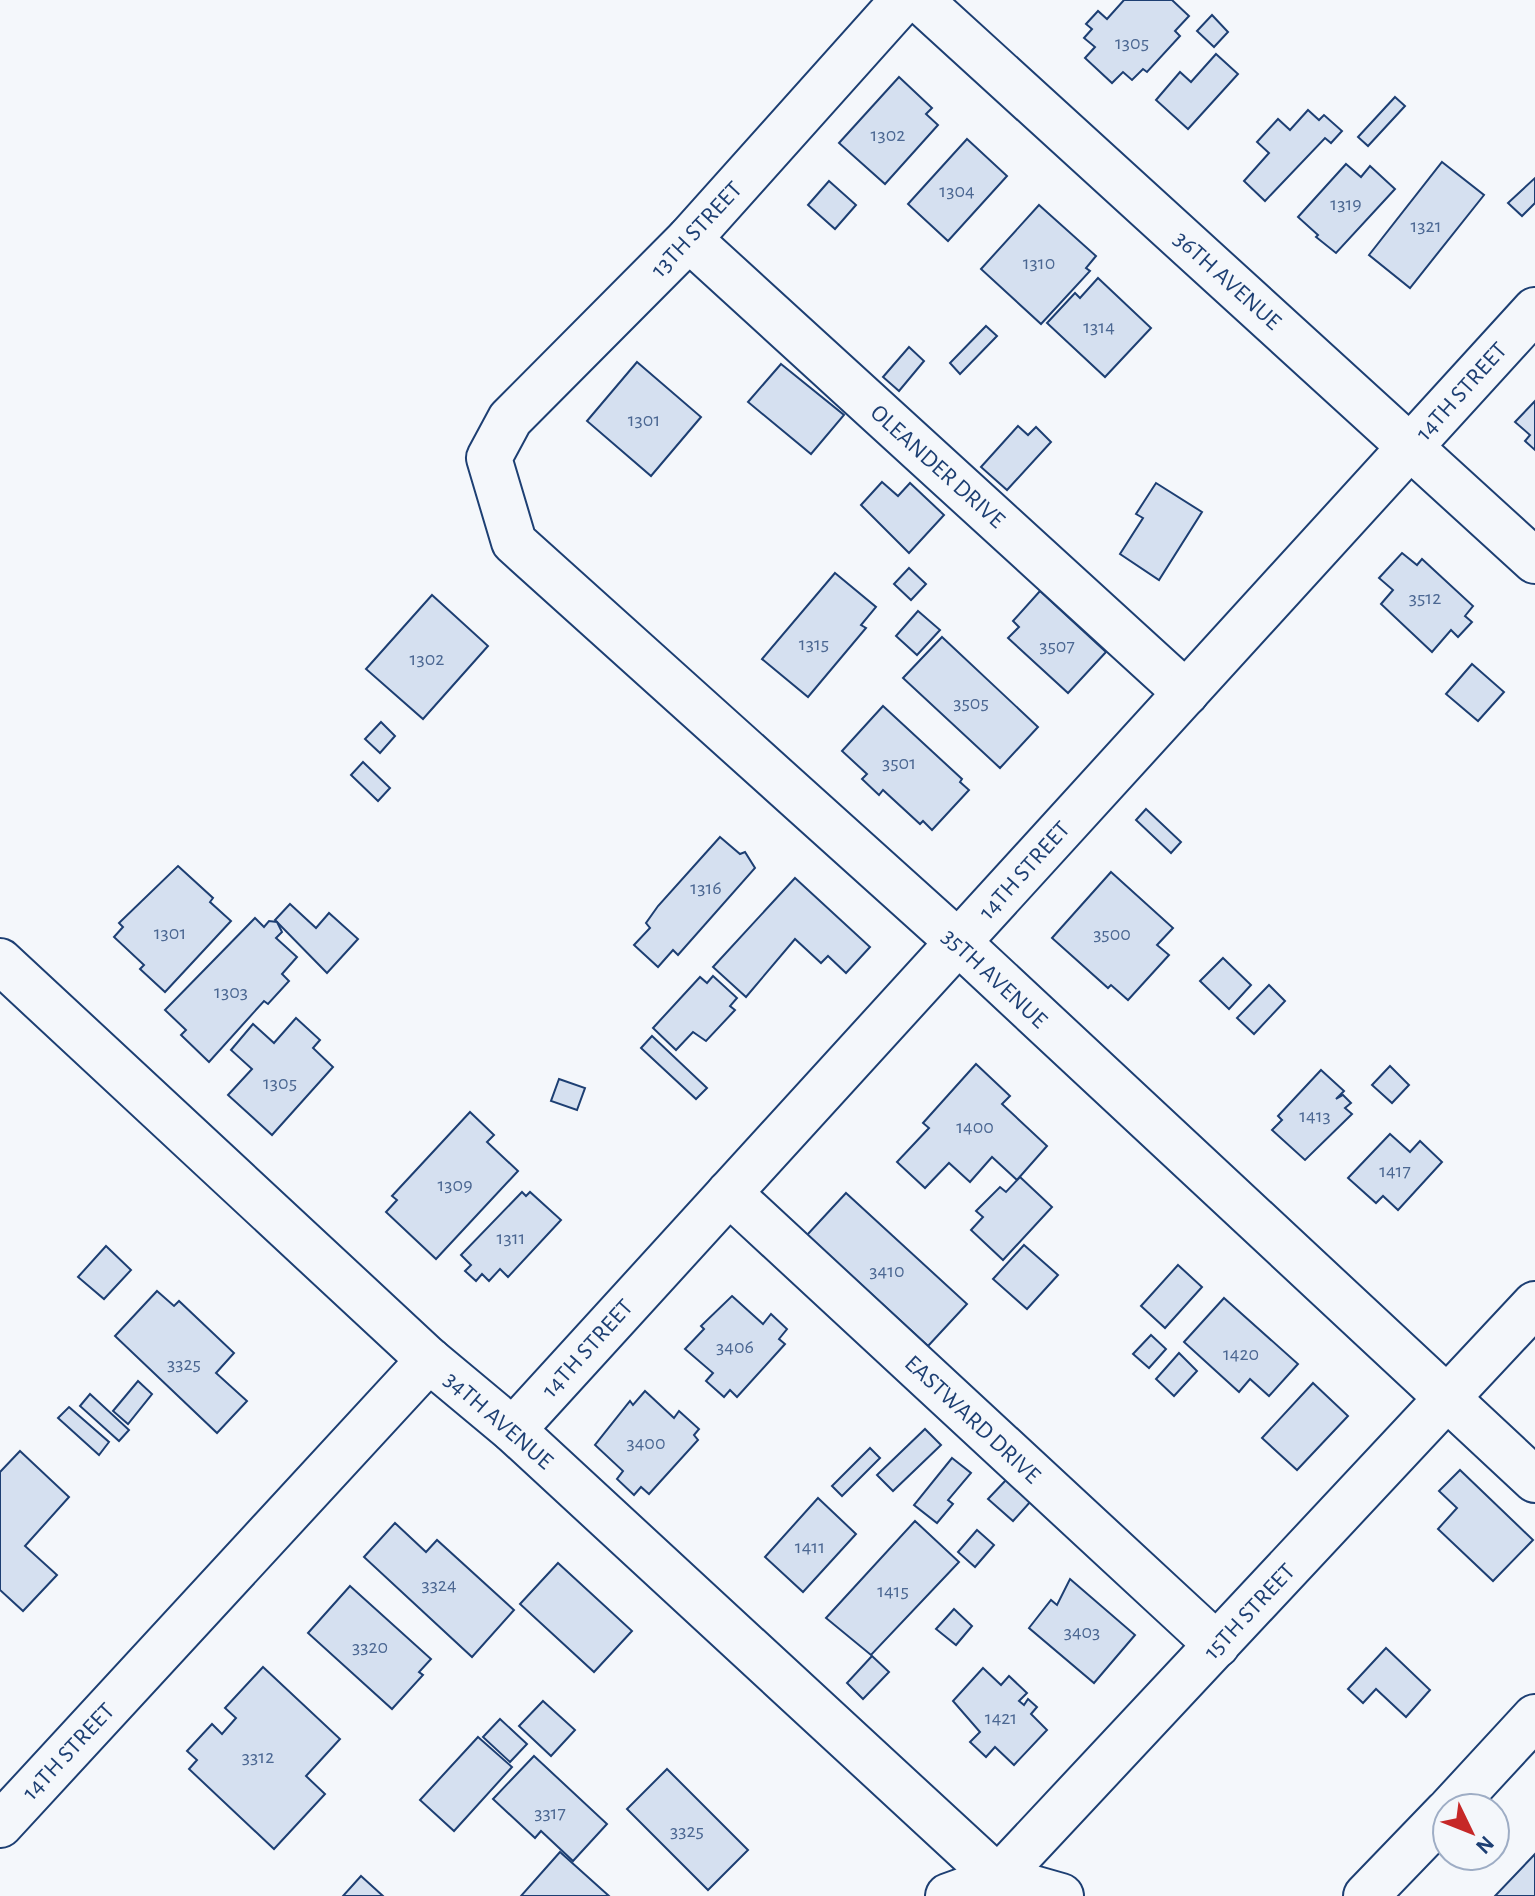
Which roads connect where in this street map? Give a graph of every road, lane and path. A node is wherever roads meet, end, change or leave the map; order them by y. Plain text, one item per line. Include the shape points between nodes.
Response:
1 (903, 0) edge
2 (920, 0) edge
3 (689, 239) junction
4 (1535, 310) edge
5 (1410, 447) junction
6 (489, 458) joint
7 (1535, 561) edge
8 (1186, 693) junction
9 (958, 942) junction
10 (0, 961) edge
11 (729, 1193) junction
12 (1535, 1304) edge
13 (429, 1360) junction
14 (1447, 1399) junction
15 (513, 1430) junction
16 (1535, 1480) edge
17 (1217, 1645) junction
18 (1535, 1717) edge
19 (1466, 1792) edge
20 (0, 1825) edge
21 (1431, 1829) edge
22 (998, 1878) junction
23 (948, 1896) edge
24 (1061, 1896) edge
25 (1366, 1896) edge

1 - 3 street, 13TH STREET
2 - 5 street, 36TH AVENUE
3 - 6 street, 13TH STREET via 510,419
3 - 8 street, OLEANDER DRIVE
4 - 5 street, 14TH STREET
5 - 7 street, 36TH AVENUE
5 - 8 street, 14TH STREET
6 - 9 street, 35TH AVENUE via 514,542
8 - 9 street, 14TH STREET
9 - 11 street, 14TH STREET
9 - 14 street, 35TH AVENUE
10 - 13 street, 34TH AVENUE
11 - 15 street, 14TH STREET
11 - 17 street, EASTWARD DRIVE
12 - 14 street, 15TH STREET
13 - 15 street, 34TH AVENUE
13 - 20 street, 14TH STREET
14 - 16 street, 35TH AVENUE
14 - 17 street, 15TH STREET
15 - 22 street, 34TH AVENUE
17 - 22 street, 15TH STREET
18 - 19 street
21 - 25 street
22 - 23 street, 15TH STREET
22 - 24 street

